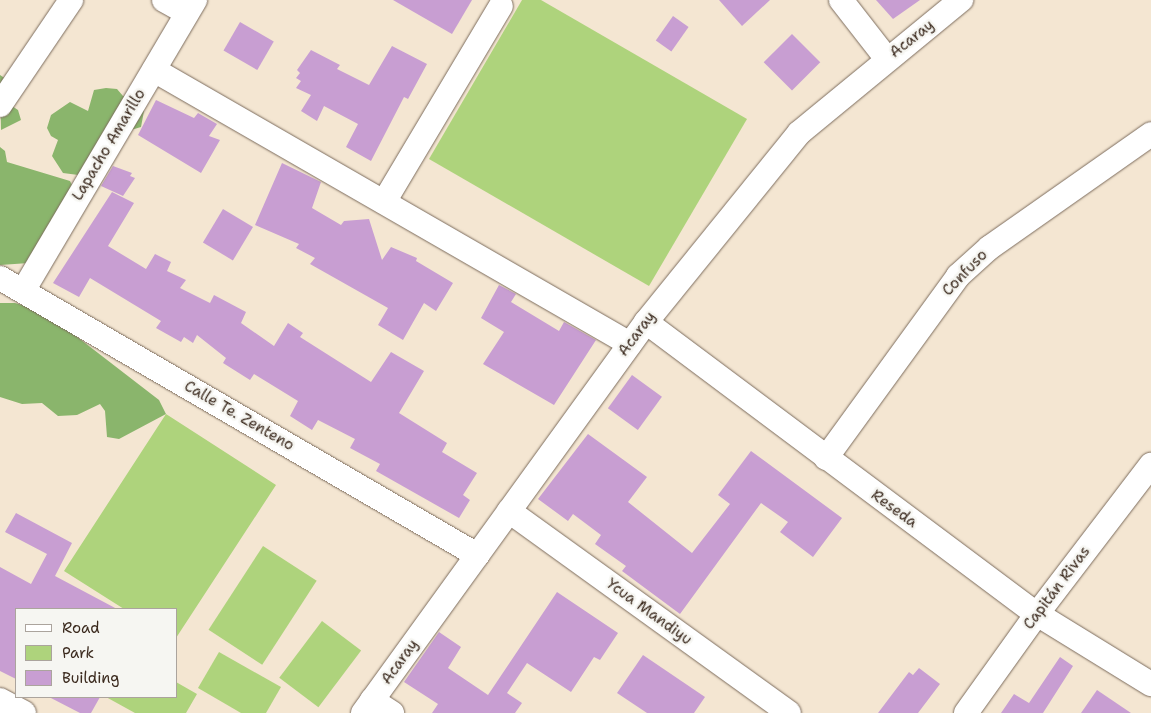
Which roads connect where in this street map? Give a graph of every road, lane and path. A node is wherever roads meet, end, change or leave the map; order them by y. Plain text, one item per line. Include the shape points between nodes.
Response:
1 (71, 0) edge
2 (164, 0) edge
3 (841, 0) edge
4 (961, 0) edge
5 (502, 6) dead end
6 (191, 7) edge
7 (887, 59) junction
8 (154, 70) junction
9 (0, 105) edge
10 (1151, 134) edge
11 (384, 202) junction
12 (0, 278) edge
13 (23, 291) junction
14 (646, 322) junction
15 (630, 344) junction
16 (826, 458) junction
17 (1151, 465) edge
18 (509, 511) junction
19 (477, 555) junction
20 (1037, 614) junction
21 (1151, 684) edge
22 (0, 700) edge
23 (368, 706) edge
24 (24, 713) edge
25 (392, 713) edge
26 (789, 713) edge
27 (966, 713) edge

1 - 9 street
2 - 6 street
3 - 7 street
4 - 7 street, Acaray
5 - 11 street
6 - 8 street, Lapacho Amarillo
7 - 14 street, Acaray via 799,132
8 - 11 street
8 - 13 street, Lapacho Amarillo
10 - 16 street, Confuso via 989,248 958,276
11 - 15 street
12 - 13 street, Calle Te. Zenteno
13 - 19 street, Calle Te. Zenteno
14 - 15 street, Acaray
14 - 16 street, Reseda
15 - 18 street, Acaray
16 - 20 street, Reseda
17 - 20 street, Capitán Rivas
18 - 19 street, Acaray
18 - 26 street, Ycua Mandiyu
19 - 23 street, Acaray
20 - 21 street, Reseda
20 - 27 street, Capitán Rivas
22 - 24 street
23 - 25 street

